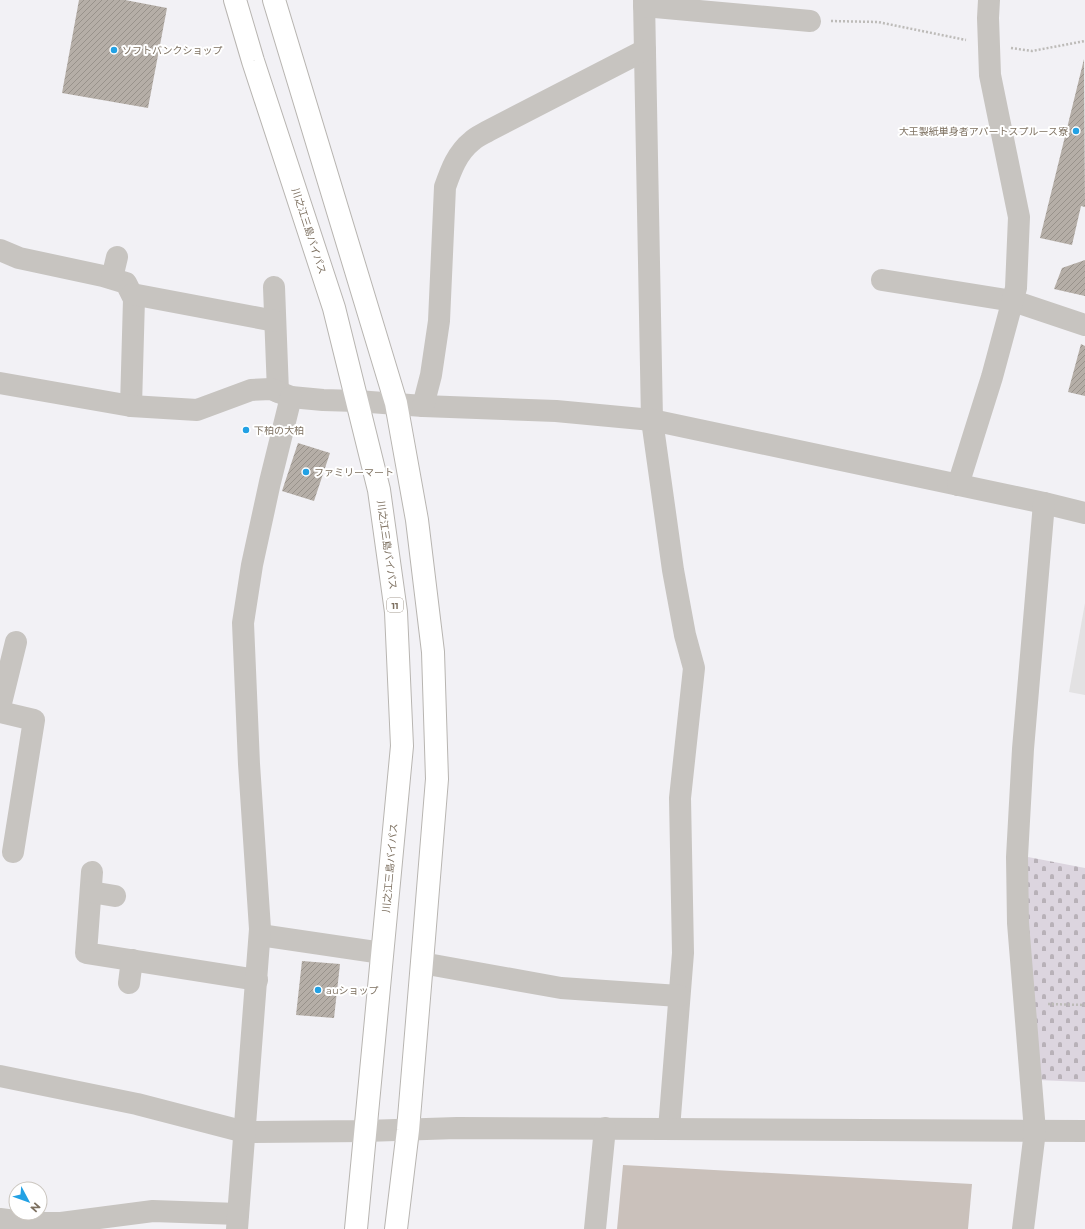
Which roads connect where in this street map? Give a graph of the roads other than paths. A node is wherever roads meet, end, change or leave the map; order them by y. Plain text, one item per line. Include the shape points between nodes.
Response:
1 (235, 0) edge
2 (274, 0) edge
3 (989, 0) edge
4 (644, 3) edge
5 (810, 21) road end
6 (645, 50) junction
7 (0, 250) edge
8 (117, 257) dead end
9 (112, 278) junction
10 (882, 280) dead end
11 (274, 287) dead end
12 (132, 294) junction
13 (1012, 302) junction
14 (275, 321) junction
15 (1085, 325) edge
16 (0, 383) edge
17 (284, 394) junction
18 (358, 400) junction
19 (396, 404) junction
20 (131, 406) junction
21 (423, 406) junction
22 (652, 420) junction
23 (958, 485) junction
24 (1044, 503) junction
25 (1085, 513) edge
26 (16, 642) dead end
27 (0, 707) edge
28 (0, 712) edge
29 (13, 852) dead end
30 (115, 896) dead end
31 (260, 935) junction
32 (382, 953) junction
33 (132, 960) junction
34 (422, 963) junction
35 (257, 980) junction
36 (129, 983) dead end
37 (679, 996) junction
38 (0, 1076) edge
39 (605, 1128) junction
40 (669, 1129) junction
41 (408, 1130) junction
42 (1035, 1131) junction
43 (1085, 1131) edge
44 (245, 1132) junction
45 (365, 1132) junction
46 (0, 1219) edge
47 (237, 1222) edge
48 (356, 1229) edge
49 (396, 1229) edge
50 (595, 1229) edge
51 (1022, 1229) edge

1 - 18 highway, 川之江三島バイパス / 11 via 255,69 334,308
2 - 19 highway
3 - 13 street via 990,75 1019,217 1016,288
4 - 5 street
4 - 6 street
6 - 21 street via 488,130 458,155 445,187 439,321 431,375
6 - 22 street
7 - 9 street via 19,258
8 - 9 street
9 - 12 street via 126,283
10 - 13 street
11 - 14 street
12 - 14 street
12 - 20 street via 134,299
13 - 15 street
13 - 23 street via 992,377
14 - 17 street
16 - 20 street
17 - 18 street via 323,400
17 - 20 street via 271,389 251,390 197,410
17 - 31 street via 243,623
18 - 19 street
18 - 32 highway, 川之江三島バイパス / 11 via 379,490 396,612 402,746
19 - 21 street
19 - 34 highway via 417,520 433,652 437,779
21 - 22 street via 556,411
22 - 23 street
22 - 37 street via 684,635 694,668 680,798 682,953
23 - 24 street
24 - 25 street
24 - 42 street via 1023,749 1017,857 1018,923
26 - 27 street
28 - 29 street via 34,720
30 - 33 street via 92,882 86,953
31 - 32 street
31 - 35 street
32 - 45 highway, 川之江三島バイパス / 11
33 - 35 street
33 - 36 street
34 - 37 street via 561,988
34 - 41 highway
35 - 44 street
37 - 40 street
38 - 44 street via 137,1104
39 - 40 street
39 - 41 street
39 - 50 street
40 - 42 street
41 - 45 street
41 - 49 highway
42 - 43 street
42 - 51 street
44 - 45 street
44 - 47 street
45 - 48 highway, 川之江三島バイパス / 11
46 - 47 street via 31,1223 61,1222 153,1211

